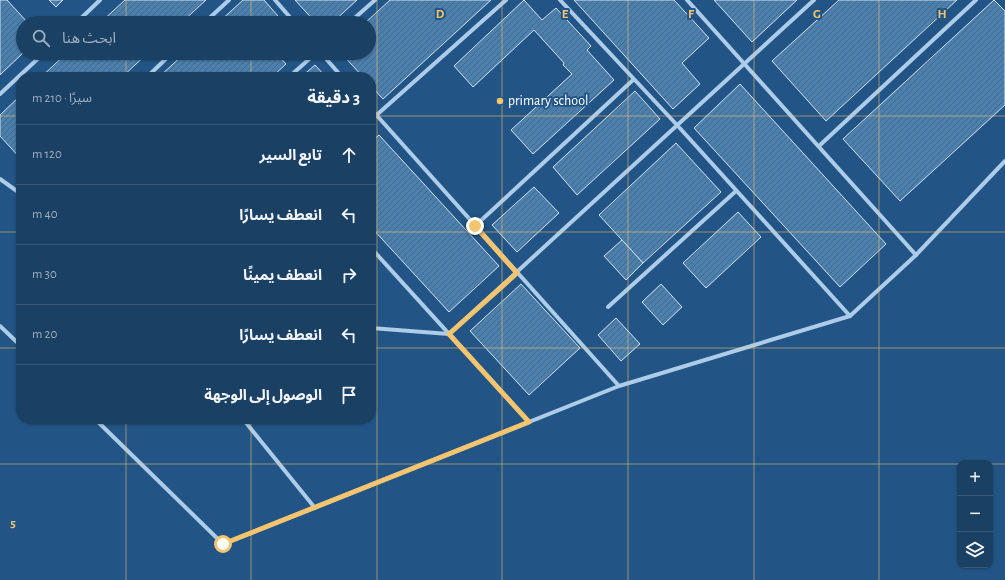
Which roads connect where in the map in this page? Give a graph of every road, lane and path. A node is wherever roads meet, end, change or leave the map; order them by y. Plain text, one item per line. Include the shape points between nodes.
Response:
1 (100, 0) edge
2 (229, 0) edge
3 (274, 0) edge
4 (375, 0) edge
5 (506, 0) edge
6 (560, 0) edge
7 (687, 0) edge
8 (814, 0) edge
9 (976, 0) edge
10 (83, 16) edge
11 (212, 16) edge
12 (289, 16) edge
13 (357, 16) edge
14 (36, 60) edge
15 (165, 60) edge
16 (308, 60) edge
17 (327, 60) edge
18 (744, 63) junction
19 (24, 72) edge
20 (152, 72) edge
21 (295, 72) edge
22 (338, 72) edge
23 (16, 79) edge
24 (633, 80) junction
25 (0, 94) edge
26 (376, 115) joint
27 (677, 125) junction
28 (819, 146) junction
29 (1005, 161) edge
30 (0, 179) edge
31 (16, 190) edge
32 (736, 191) junction
33 (475, 226) junction
34 (376, 254) edge
35 (916, 255) junction
36 (517, 273) junction
37 (608, 307) dead end
38 (850, 316) junction
39 (0, 326) edge
40 (376, 328) edge
41 (449, 334) junction
42 (16, 341) edge
43 (619, 386) junction
44 (529, 422) junction
45 (100, 424) edge
46 (248, 424) edge
47 (315, 508) junction

1 - 10 street
2 - 11 street
3 - 12 street
4 - 13 street
5 - 26 street
6 - 24 street
7 - 18 street
8 - 18 street
9 - 28 street
14 - 19 street
15 - 20 street
16 - 21 street
17 - 22 street
18 - 27 street
18 - 28 street
23 - 25 street
24 - 27 street
24 - 33 street
26 - 33 street
27 - 32 street
27 - 36 street
28 - 35 street
29 - 35 street
30 - 31 street
32 - 37 street
32 - 38 street
33 - 36 street
34 - 41 street
35 - 38 street
36 - 41 street
36 - 43 street
38 - 43 street
39 - 42 street
40 - 41 street
41 - 44 street
43 - 44 street
44 - 47 street
45 - 47 street via 223,544
46 - 47 street

